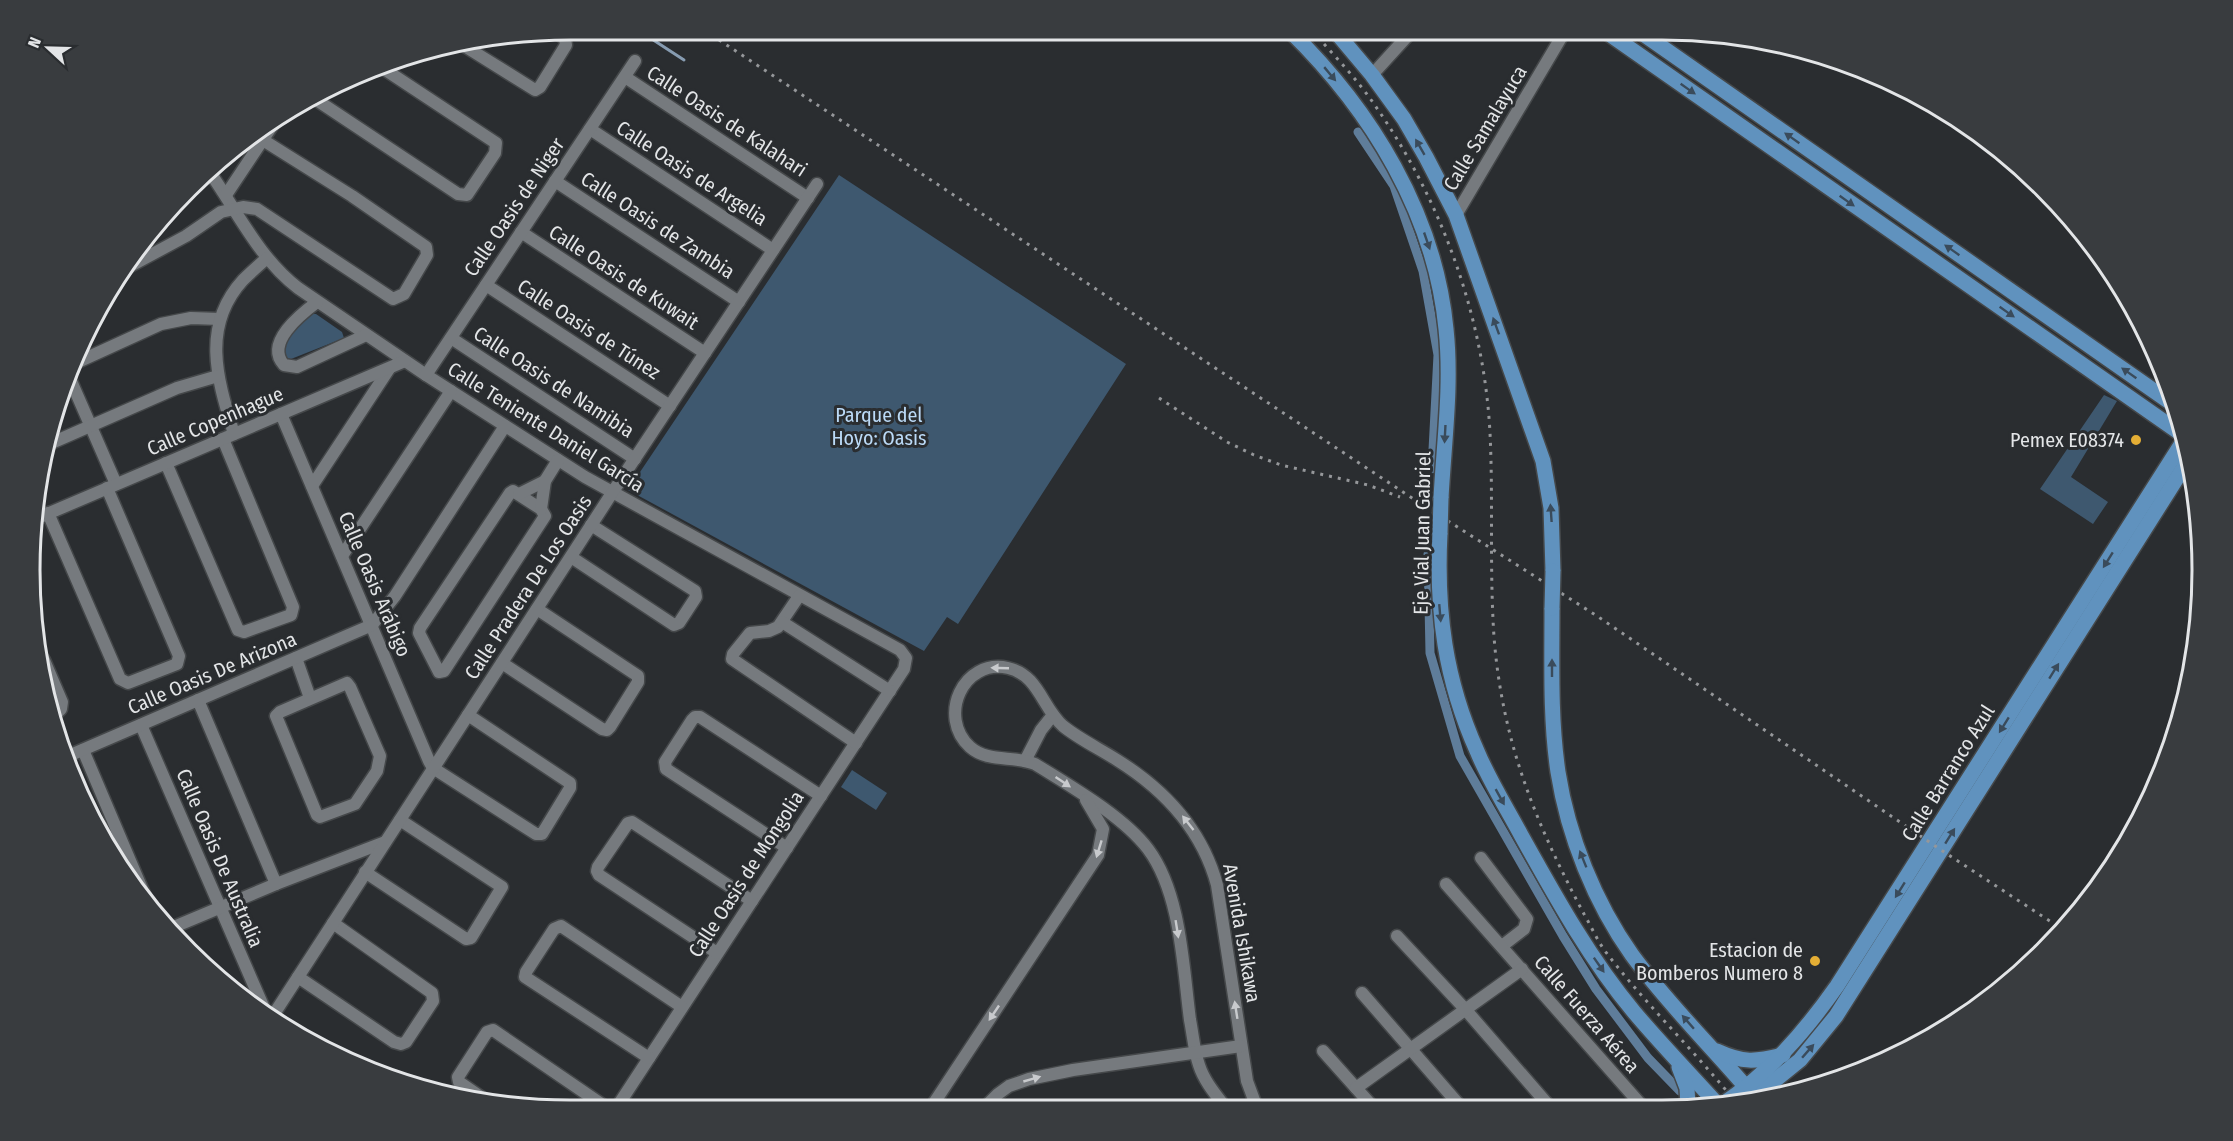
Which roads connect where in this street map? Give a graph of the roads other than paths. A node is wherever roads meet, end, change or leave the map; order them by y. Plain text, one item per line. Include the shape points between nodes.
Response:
1 (565, 40) edge
2 (1298, 40) edge
3 (1343, 40) edge
4 (1404, 40) edge
5 (1560, 40) edge
6 (1618, 40) edge
7 (1652, 40) edge
8 (471, 50) edge
9 (1670, 53) junction
10 (635, 61) dead end
11 (1659, 69) junction
12 (390, 73) edge
13 (1372, 75) junction
14 (625, 77) junction
15 (321, 103) edge
16 (590, 129) junction
17 (263, 139) edge
18 (254, 146) edge
19 (214, 179) edge
20 (555, 181) junction
21 (817, 184) dead end
22 (226, 195) junction
23 (808, 198) junction
24 (235, 209) junction
25 (1456, 214) junction
26 (521, 232) junction
27 (773, 250) junction
28 (267, 258) junction
29 (141, 260) edge
30 (486, 285) junction
31 (317, 302) junction
32 (739, 302) junction
33 (220, 319) junction
34 (366, 335) junction
35 (451, 338) junction
36 (705, 353) junction
37 (85, 359) edge
38 (405, 361) junction
39 (390, 368) junction
40 (426, 375) junction
41 (218, 376) junction
42 (74, 387) edge
43 (451, 391) junction
44 (2163, 397) edge
45 (670, 406) junction
46 (2151, 412) junction
47 (281, 414) junction
48 (90, 426) junction
49 (505, 426) junction
50 (2172, 427) edge
51 (228, 437) junction
52 (57, 440) edge
53 (2178, 450) edge
54 (635, 459) junction
55 (2172, 459) junction
56 (558, 460) junction
57 (166, 463) junction
58 (2182, 469) edge
59 (2183, 472) edge
60 (2178, 476) junction
61 (545, 481) junction
62 (112, 486) junction
63 (312, 486) junction
64 (612, 493) junction
65 (519, 494) junction
66 (2141, 508) junction
67 (541, 509) junction
68 (44, 515) edge
69 (591, 525) junction
70 (2135, 543) junction
71 (342, 556) junction
72 (571, 557) junction
73 (799, 596) junction
74 (537, 609) junction
75 (782, 622) junction
76 (372, 625) junction
77 (296, 658) junction
78 (906, 658) joint
79 (502, 663) junction
80 (52, 679) edge
81 (890, 691) junction
82 (310, 698) junction
83 (198, 700) junction
84 (60, 711) edge
85 (468, 715) junction
86 (1053, 716) junction
87 (141, 725) junction
88 (856, 743) junction
89 (83, 750) junction
90 (74, 754) edge
91 (1025, 760) junction
92 (433, 768) junction
93 (821, 796) junction
94 (1084, 796) junction
95 (400, 820) junction
96 (385, 842) junction
97 (787, 848) junction
98 (1481, 858) dead end
99 (135, 871) edge
100 (365, 872) junction
101 (276, 884) junction
102 (1446, 884) dead end
103 (752, 900) junction
104 (220, 908) junction
105 (333, 923) junction
106 (177, 926) edge
107 (1397, 936) dead end
108 (1502, 946) junction
109 (717, 953) junction
110 (1521, 969) junction
111 (298, 977) junction
112 (1362, 993) dead end
113 (260, 1000) edge
114 (682, 1007) junction
115 (1466, 1009) junction
116 (276, 1011) edge
117 (1241, 1046) junction
118 (1711, 1048) junction
119 (1411, 1049) junction
120 (1323, 1051) dead end
121 (1196, 1053) junction
122 (649, 1058) junction
123 (1676, 1059) junction
124 (1787, 1061) junction
125 (1782, 1086) edge
126 (1356, 1088) junction
127 (473, 1091) edge
128 (1756, 1092) edge
129 (1748, 1093) edge
130 (1712, 1098) edge
131 (1688, 1099) edge
132 (596, 1100) edge
133 (622, 1100) edge
134 (936, 1100) edge
135 (992, 1100) edge
136 (1220, 1100) edge
137 (1254, 1100) edge
138 (1367, 1100) edge
139 (1455, 1100) edge
140 (1544, 1100) edge
141 (1637, 1100) edge

1 - 8 street via 564,49 535,90
2 -> 123 main road, Eje Vial Juan Gabriel, bridge via 1335,81 1381,144 1405,187 1428,243 1440,286 1448,351 1438,590 1444,647 1461,712 1478,753 1541,872 1587,948
3 - 13 main road
4 - 13 street
5 - 25 street, Calle Samalayuca
6 - 11 main road
7 - 9 main road
9 - 11 main road
44 -> 9 main road
10 - 14 street, Calle Oasis de Niger
11 -> 46 main road
12 - 15 street via 496,143 495,153 467,195 458,194
25 -> 13 main road via 1416,140
14 - 16 street, Calle Oasis de Niger
14 - 23 street, Calle Oasis de Kalahari
16 - 20 street, Calle Oasis de Niger
16 - 27 street, Calle Oasis de Argelia
17 - 24 street via 426,247 427,255 404,294 393,299 257,209
18 - 22 street
19 - 22 street, Calle Teniente Daniel García
20 - 26 street, Calle Oasis de Niger
20 - 32 street, Calle Oasis de Zambia
21 - 23 street, Calle Pradera De Los Oasis
22 - 24 street, Calle Teniente Daniel García
23 - 27 street, Calle Pradera De Los Oasis
24 - 28 street, Calle Teniente Daniel García
24 - 29 street via 221,213
118 -> 25 main road, bridge via 1624,943 1597,894 1562,795 1552,705 1551,507 1541,452
26 - 30 street, Calle Oasis de Niger
26 - 36 street, Calle Oasis de Kuwait
27 - 32 street, Calle Pradera De Los Oasis
28 - 31 street, Calle Teniente Daniel García
28 - 33 street via 236,290
30 - 35 street, Calle Oasis de Niger
30 - 45 street, Calle Oasis de Túnez
31 - 34 street, Calle Teniente Daniel García
31 - 34 street via 296,318 283,335 279,359 284,365 297,367
32 - 36 street, Calle Pradera De Los Oasis
33 - 37 street via 191,318 161,324
33 - 41 street via 215,350
34 - 38 street, Calle Teniente Daniel García
35 - 40 street, Calle Oasis de Niger
35 - 54 street, Calle Oasis de Namibia
36 - 45 street, Calle Pradera De Los Oasis
38 - 39 street, Calle Copenhague
38 - 40 street, Calle Teniente Daniel García
39 - 47 street, Calle Copenhague
39 - 63 street
40 - 43 street, Calle Teniente Daniel García
41 - 48 street via 177,388
41 - 51 street
42 - 48 street
43 - 49 street, Calle Teniente Daniel García
43 - 71 street
45 - 54 street, Calle Pradera De Los Oasis
46 - 50 main road
46 - 55 main road via 2171,436
47 - 51 street, Calle Copenhague
47 - 63 street, Calle Oasis Arábigo
48 - 52 street
48 - 62 street
49 - 56 street, Calle Teniente Daniel García
49 - 76 street via 395,596
51 - 57 street, Calle Copenhague
51 - 57 street via 291,615 238,630
53 - 55 main road, Calle Barranco Azul
54 - 64 street, Calle Pradera De Los Oasis
55 - 66 main road, Calle Barranco Azul
56 - 61 street
56 - 64 street, Calle Teniente Daniel García
57 - 62 street, Calle Copenhague
58 - 60 main road, Calle Barranco Azul
59 - 60 main road
60 - 70 main road, Calle Barranco Azul
61 - 65 street
61 - 67 street
62 - 68 street, Calle Copenhague
62 - 68 street via 179,660 177,664 128,683 120,680
63 - 71 street, Calle Oasis Arábigo
64 - 69 street, Calle Pradera De Los Oasis
64 - 73 street, Calle Teniente Daniel García
65 - 67 street
65 - 67 street via 510,493 420,628 439,672 444,671 545,516
66 - 70 main road via 2148,514
66 -> 124 main road, Calle Barranco Azul
69 - 72 street, Calle Pradera De Los Oasis
69 - 72 street via 695,591 696,597 674,625
124 -> 70 main road, Calle Barranco Azul via 1800,1060 1836,1016
71 - 76 street, Calle Oasis Arábigo
72 - 74 street, Calle Pradera De Los Oasis
73 - 75 street
73 - 78 street, Calle Teniente Daniel García via 900,650
74 - 79 street, Calle Pradera De Los Oasis
74 - 79 street via 638,676 610,727 605,730
75 - 81 street
75 - 88 street via 774,630 747,635 733,654 734,661
76 - 77 street, Calle Oasis De Arizona
76 - 92 street, Calle Oasis Arábigo
77 - 82 street
77 - 83 street, Calle Oasis De Arizona
78 - 81 street, Calle Oasis de Mongolia
79 - 85 street, Calle Pradera De Los Oasis
80 - 84 street via 62,702
81 - 88 street, Calle Oasis de Mongolia
82 - 82 street via 276,716 320,817 355,804 377,771 380,756 349,684
83 - 87 street, Calle Oasis De Arizona
83 - 101 street
85 - 92 street, Calle Pradera De Los Oasis
85 - 92 street via 570,783 543,832 536,834
86 - 91 street
86 -> 91 street, Avenida Ishikawa via 1033,682 1018,671 992,667 974,673 964,683 955,706 955,719 964,740 986,756
117 -> 86 street, Avenida Ishikawa via 1217,885 1194,831 1153,785
87 - 89 street, Calle Oasis De Arizona
87 - 104 street, Calle Oasis De Australia
88 - 93 street, Calle Oasis de Mongolia
89 - 90 street, Calle Oasis De Arizona
89 - 99 street
91 -> 94 street, Avenida Ishikawa
92 - 95 street, Calle Pradera De Los Oasis
93 - 97 street, Calle Oasis de Mongolia
93 - 97 street via 698,717 692,720 664,764 666,769
94 -> 121 street, Avenida Ishikawa via 1136,835 1167,883
94 -> 134 street via 1103,829 1098,855
95 - 96 street, Calle Pradera De Los Oasis
95 - 100 street via 502,887 471,938 466,939
96 - 100 street, Calle Pradera De Los Oasis
96 - 101 street
97 - 103 street, Calle Oasis de Mongolia
98 - 108 street via 1527,919 1524,929
100 - 105 street, Calle Pradera De Los Oasis
101 - 104 street
102 - 108 street, Calle Fuerza Aérea
103 - 109 street, Calle Oasis de Mongolia
103 - 109 street via 632,822 598,867 599,875
104 - 106 street
104 - 113 street, Calle Oasis De Australia
105 - 111 street, Calle Pradera De Los Oasis
105 - 111 street via 429,990 433,1001 401,1044
107 - 115 street
108 - 110 street, Calle Fuerza Aérea
109 - 114 street, Calle Oasis de Mongolia
110 - 115 street
110 - 141 street, Calle Fuerza Aérea
111 - 116 street, Calle Pradera De Los Oasis
112 - 119 street
114 - 122 street, Calle Oasis de Mongolia
114 - 122 street via 561,926 554,929 526,972 525,976
115 - 119 street
115 - 140 street
117 - 121 street
117 - 137 street, Avenida Ishikawa
118 - 124 main road via 1747,1061
118 - 129 main road
119 - 126 street
119 - 139 street
120 - 126 street
135 -> 121 street via 1009,1086 1029,1079
121 - 136 street, Avenida Ishikawa via 1205,1078
122 - 133 street, Calle Oasis de Mongolia
123 - 130 main road, Eje Vial Juan Gabriel
123 - 131 main road
124 - 125 main road
124 - 128 main road, Calle Barranco Azul
126 - 138 street
127 - 132 street via 458,1080 491,1030

